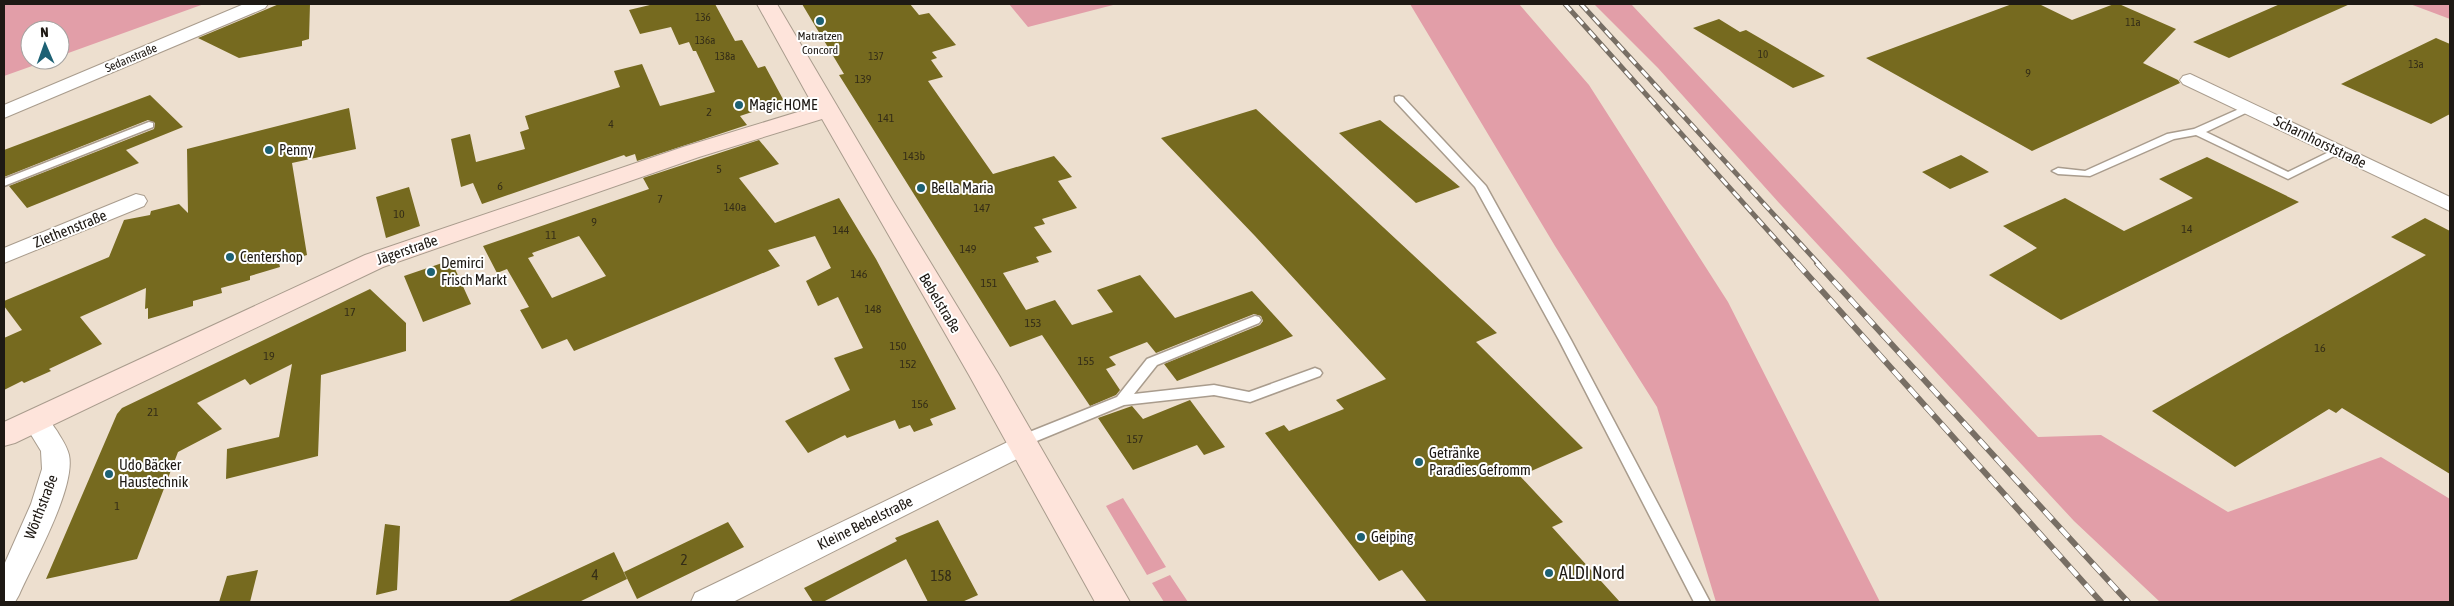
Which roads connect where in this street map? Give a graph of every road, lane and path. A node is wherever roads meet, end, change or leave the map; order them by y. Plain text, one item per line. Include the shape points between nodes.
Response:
1 (259, 4) edge
2 (767, 4) edge
3 (2190, 80) dead end
4 (1399, 98) dead end
5 (2248, 108) junction
6 (828, 110) junction
7 (4, 112) edge
8 (149, 125) dead end
9 (2197, 132) junction
10 (2339, 151) junction
11 (2058, 171) dead end
12 (4, 183) edge
13 (136, 202) dead end
14 (2450, 205) edge
15 (4, 256) edge
16 (1255, 320) dead end
17 (1315, 373) dead end
18 (1122, 400) junction
19 (35, 420) junction
20 (4, 435) edge
21 (1023, 443) junction
22 (4, 595) edge
23 (707, 602) edge
24 (1113, 602) edge
25 (1702, 602) edge

1 - 7 street, Sedanstraße
2 - 6 main road, Bebelstraße
3 - 5 street, Scharnhorststraße
4 - 25 lane via 1480,186
5 - 9 lane
5 - 10 street, Scharnhorststraße
6 - 19 main road, Jägerstraße via 682,155 374,261
6 - 21 main road, Bebelstraße
8 - 12 lane
9 - 10 lane via 2288,176
9 - 11 lane via 2171,136 2086,174
10 - 14 street, Scharnhorststraße
13 - 15 street, Ziethenstraße
16 - 18 lane via 1152,362
17 - 18 lane via 1250,397 1214,390
18 - 21 lane
19 - 20 main road, Jägerstraße
19 - 22 street, Wörthstraße via 56,455 56,472
21 - 23 street, Kleine Bebelstraße
21 - 24 main road, Bebelstraße

